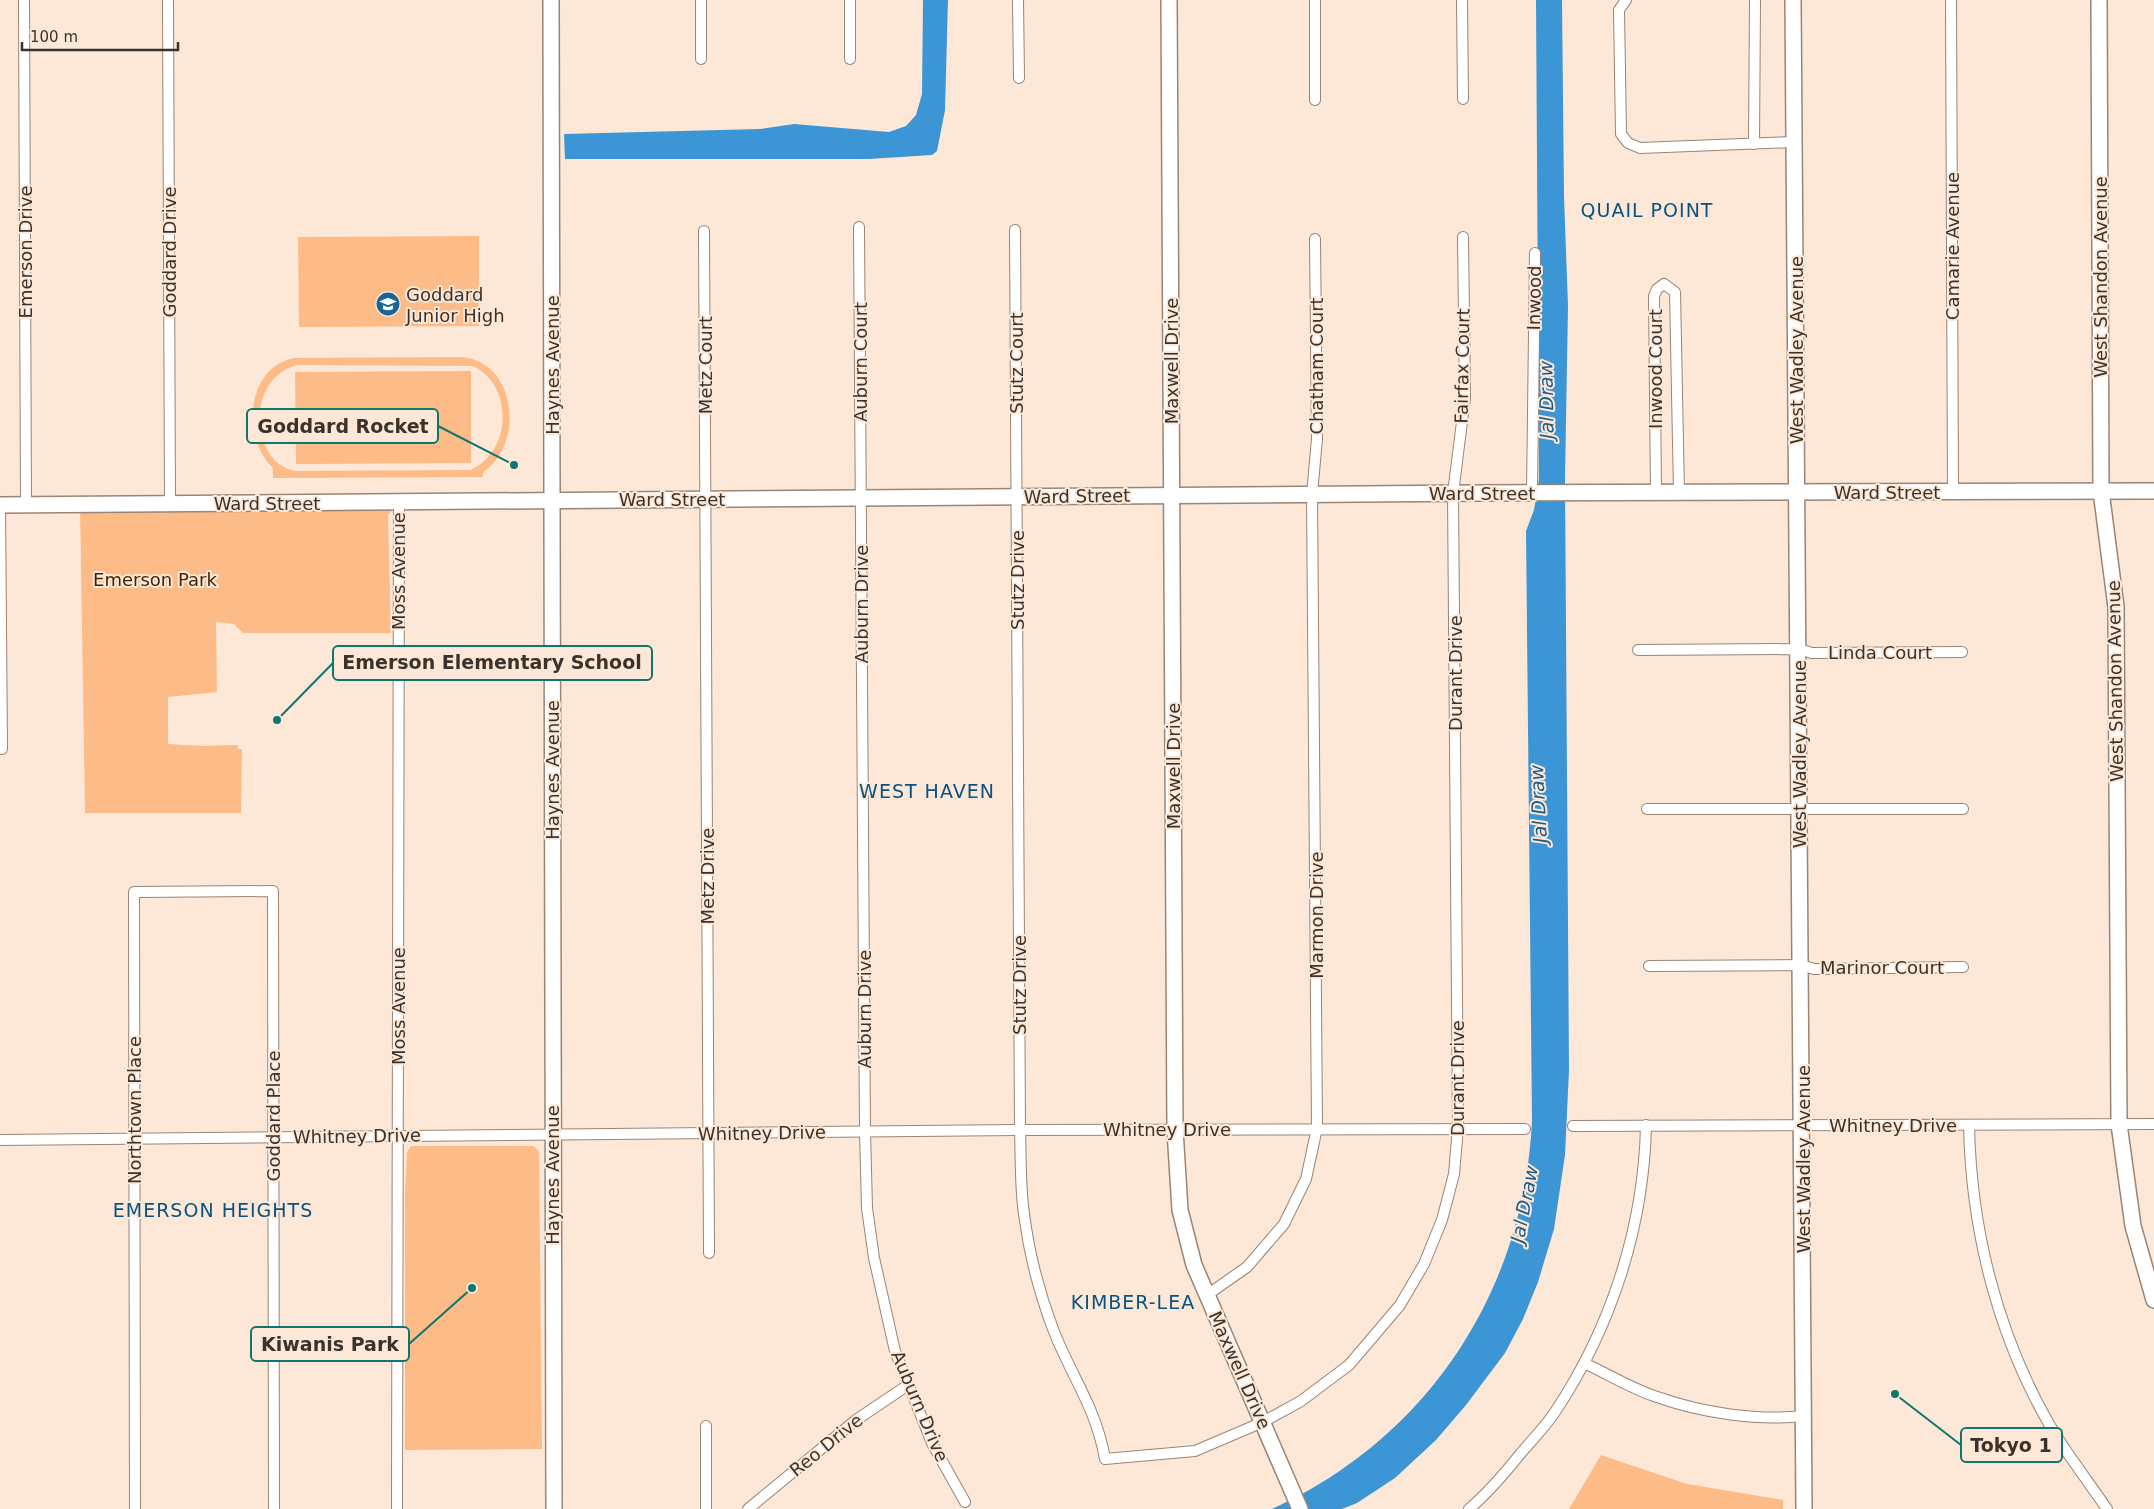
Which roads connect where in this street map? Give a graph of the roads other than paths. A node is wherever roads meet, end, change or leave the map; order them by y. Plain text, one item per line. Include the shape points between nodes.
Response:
1 (24, 0) edge
2 (168, 0) edge
3 (551, 0) edge
4 (701, 0) edge
5 (850, 0) edge
6 (1018, 0) edge
7 (1169, 0) edge
8 (1315, 0) edge
9 (1462, 0) edge
10 (1626, 0) edge
11 (1755, 0) edge
12 (1793, 0) edge
13 (1951, 0) edge
14 (2099, 0) edge
15 (701, 59) dead end
16 (850, 59) dead end
17 (1019, 78) dead end
18 (1463, 99) dead end
19 (1315, 100) dead end
20 (1794, 142) junction
21 (1754, 144) junction
22 (859, 227) dead end
23 (1015, 230) dead end
24 (704, 231) dead end
25 (1315, 238) dead end
26 (1463, 238) dead end
27 (1535, 253) dead end
28 (2101, 491) junction
29 (2154, 491) edge
30 (1797, 492) junction
31 (1953, 492) junction
32 (1532, 493) junction
33 (1656, 493) junction
34 (1679, 493) junction
35 (1312, 494) junction
36 (1453, 494) junction
37 (1172, 495) junction
38 (1017, 497) junction
39 (861, 498) junction
40 (706, 499) junction
41 (552, 500) junction
42 (398, 502) junction
43 (170, 504) junction
44 (0, 505) edge
45 (26, 505) junction
46 (1799, 649) junction
47 (1638, 650) dead end
48 (1962, 652) dead end
49 (2, 749) dead end
50 (1799, 808) junction
51 (1647, 809) dead end
52 (1963, 809) dead end
53 (134, 892) joint
54 (1801, 965) junction
55 (1649, 966) dead end
56 (1963, 967) dead end
57 (2120, 1124) junction
58 (2154, 1124) edge
59 (1646, 1125) junction
60 (1802, 1125) junction
61 (1969, 1125) junction
62 (1573, 1126) dead end
63 (1458, 1127) junction
64 (1317, 1128) junction
65 (1525, 1128) dead end
66 (1020, 1130) junction
67 (1175, 1130) junction
68 (865, 1132) junction
69 (708, 1134) junction
70 (552, 1135) junction
71 (398, 1136) junction
72 (273, 1137) junction
73 (134, 1138) junction
74 (0, 1140) edge
75 (709, 1253) dead end
76 (1207, 1296) junction
77 (2154, 1300) edge
78 (1584, 1363) junction
79 (908, 1386) junction
80 (1804, 1416) junction
81 (1263, 1422) junction
82 (706, 1426) dead end
83 (1105, 1459) joint
84 (965, 1502) dead end
85 (135, 1509) edge
86 (274, 1509) edge
87 (397, 1509) edge
88 (554, 1509) edge
89 (706, 1509) edge
90 (748, 1509) edge
91 (1300, 1509) edge
92 (1469, 1509) edge
93 (1804, 1509) edge
94 (2107, 1509) edge

1 - 45 street, Emerson Drive
2 - 43 street, Goddard Drive
3 - 41 street, Haynes Avenue
4 - 15 street
5 - 16 street
6 - 17 street
7 - 37 street, Maxwell Drive
8 - 19 street
9 - 18 street
10 - 21 street via 1619,10 1619,20 1621,134 1628,143 1640,148
11 - 21 street
12 - 20 street, West Wadley Avenue
13 - 31 street, Camarie Avenue
14 - 28 street, West Shandon Avenue
20 - 21 street
20 - 30 street, West Wadley Avenue
22 - 39 street, Auburn Court
23 - 38 street, Stutz Court
24 - 40 street, Metz Court
25 - 35 street, Chatham Court via 1317,440
26 - 36 street, Fairfax Court via 1465,398
27 - 32 street, Inwood
28 - 29 street, Ward Street
28 - 31 street, Ward Street
28 - 57 street, West Shandon Avenue via 2116,607
30 - 31 street, Ward Street
30 - 34 street, Ward Street
30 - 46 street, West Wadley Avenue
32 - 33 street, Ward Street
32 - 36 street, Ward Street
33 - 34 street, Ward Street
33 - 34 street, Inwood Court via 1654,296 1664,284 1675,292
35 - 36 street, Ward Street
35 - 37 street, Ward Street
35 - 64 street, Marmon Drive
36 - 63 street, Durant Drive
37 - 38 street, Ward Street
37 - 67 street, Maxwell Drive
38 - 39 street, Ward Street
38 - 66 street, Stutz Drive
39 - 40 street, Ward Street
39 - 68 street, Auburn Drive
40 - 41 street, Ward Street
40 - 69 street, Metz Drive
41 - 42 street, Ward Street
41 - 70 street, Haynes Avenue
42 - 43 street, Ward Street
42 - 71 street, Moss Avenue
43 - 45 street, Ward Street
44 - 45 street, Ward Street
44 - 49 street
46 - 47 street, Linda Court
46 - 48 street, Linda Court via 1812,653
46 - 50 street, West Wadley Avenue
50 - 51 street
50 - 52 street via 1815,811
50 - 54 street, West Wadley Avenue
53 - 72 street, Goddard Place via 272,891
53 - 73 street, Northtown Place
54 - 55 street, Marinor Court
54 - 56 street, Marinor Court via 1814,969
54 - 60 street, West Wadley Avenue
57 - 58 street, Whitney Drive
57 - 61 street, Whitney Drive
57 - 77 street, West Shandon Avenue via 2133,1226
59 - 60 street, Whitney Drive
59 - 62 street, Whitney Drive
59 - 78 street via 1641,1188 1628,1251 1608,1313
60 - 61 street, Whitney Drive
60 - 80 street, West Wadley Avenue
61 - 94 street via 1982,1250 1995,1300 2017,1359 2049,1424
63 - 64 street, Whitney Drive
63 - 65 street, Whitney Drive
63 - 81 street, Durant Drive via 1454,1174 1442,1220 1424,1264 1400,1305 1348,1365 1302,1401
64 - 67 street, Whitney Drive
64 - 76 street, Marmon Drive via 1306,1179 1284,1224 1247,1267
66 - 67 street, Whitney Drive
66 - 68 street, Whitney Drive
66 - 83 street, Stutz Drive via 1024,1214 1038,1284 1053,1330 1093,1412
67 - 76 street, Maxwell Drive via 1180,1210 1194,1265
68 - 69 street, Whitney Drive
68 - 79 street, Auburn Drive via 867,1208 874,1258 895,1351
69 - 70 street, Whitney Drive
69 - 75 street, Metz Drive
70 - 71 street, Whitney Drive
70 - 88 street, Haynes Avenue
71 - 72 street, Whitney Drive
71 - 87 street, Moss Avenue
72 - 73 street, Whitney Drive
72 - 86 street, Goddard Place
73 - 74 street, Whitney Drive
73 - 85 street, Northtown Place
76 - 81 street, Maxwell Drive
78 - 80 street via 1656,1397 1706,1411 1771,1418
78 - 92 street via 1554,1413 1490,1491
79 - 84 street, Auburn Drive via 932,1443
79 - 90 street, Reo Drive via 856,1420
80 - 93 street, West Wadley Avenue
81 - 83 street, Durant Drive via 1195,1451
81 - 91 street, Maxwell Drive
82 - 89 street

